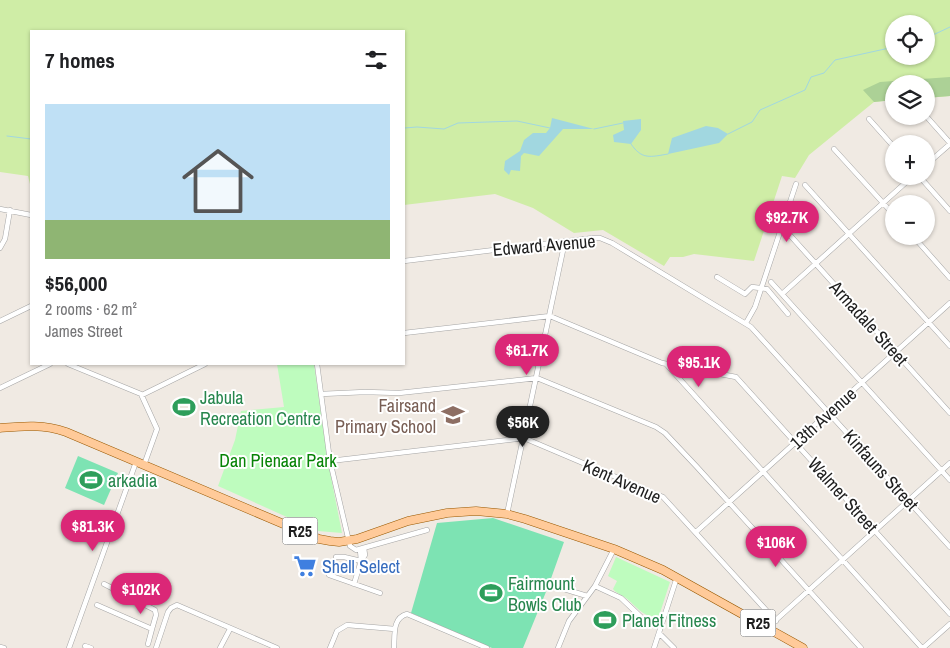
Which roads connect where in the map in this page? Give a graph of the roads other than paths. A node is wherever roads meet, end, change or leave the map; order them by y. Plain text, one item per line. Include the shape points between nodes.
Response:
1 (869, 119) dead end
2 (934, 125) edge
3 (885, 138) edge
4 (950, 143) edge
5 (834, 149) dead end
6 (935, 157) edge
7 (796, 184) dead end
8 (904, 185) edge
9 (927, 185) edge
10 (805, 186) dead end
11 (883, 204) junction
12 (0, 209) edge
13 (10, 210) junction
14 (950, 211) edge
15 (30, 214) edge
16 (788, 233) dead end
17 (849, 234) junction
18 (565, 241) junction
19 (921, 245) edge
20 (0, 248) edge
21 (405, 261) edge
22 (816, 264) junction
23 (717, 277) dead end
24 (950, 278) edge
25 (771, 282) dead end
26 (760, 287) junction
27 (782, 294) junction
28 (950, 303) edge
29 (30, 306) edge
30 (788, 314) dead end
31 (550, 316) junction
32 (0, 321) edge
33 (746, 323) junction
34 (929, 323) junction
35 (751, 326) joint
36 (405, 333) edge
37 (950, 346) edge
38 (895, 352) junction
39 (48, 365) edge
40 (71, 365) edge
41 (203, 365) edge
42 (317, 365) edge
43 (667, 365) junction
44 (536, 378) junction
45 (862, 383) junction
46 (0, 388) edge
47 (321, 394) junction
48 (142, 395) junction
49 (829, 412) junction
50 (950, 413) edge
51 (0, 428) edge
52 (524, 438) junction
53 (796, 443) junction
54 (330, 461) junction
55 (950, 463) edge
56 (140, 464) junction
57 (942, 471) junction
58 (762, 472) junction
59 (950, 480) edge
60 (909, 501) junction
61 (729, 502) junction
62 (507, 514) junction
63 (427, 530) dead end
64 (875, 531) junction
65 (696, 532) junction
66 (349, 541) junction
67 (950, 546) edge
68 (362, 548) junction
69 (613, 549) junction
70 (336, 557) dead end
71 (361, 561) junction
72 (842, 561) junction
73 (329, 575) dead end
74 (677, 578) junction
75 (104, 584) dead end
76 (354, 584) junction
77 (551, 585) dead end
78 (595, 586) junction
79 (809, 591) junction
80 (380, 593) dead end
81 (587, 596) junction
82 (97, 605) dead end
83 (950, 614) edge
84 (776, 621) junction
85 (950, 624) edge
86 (661, 625) junction
87 (767, 628) junction
88 (230, 629) junction
89 (152, 630) junction
90 (395, 630) junction
91 (659, 633) junction
92 (85, 646) dead end
93 (147, 646) edge
94 (0, 647) edge
95 (4, 648) edge
96 (69, 648) edge
97 (91, 648) edge
98 (156, 648) edge
99 (220, 648) edge
100 (277, 648) edge
101 (330, 648) edge
102 (394, 648) edge
103 (487, 648) edge
104 (558, 648) edge
105 (654, 648) edge
106 (674, 648) edge
107 (803, 648) edge
108 (861, 648) edge
109 (922, 648) edge

1 - 3 street
2 - 4 street
4 - 6 street
5 - 11 street
7 - 26 street
8 - 11 street
9 - 14 street
10 - 17 street
11 - 17 street
12 - 13 street
13 - 15 street
13 - 20 street via 5,239
16 - 22 street, Armadale Street
17 - 22 street
17 - 34 street
18 - 21 street, Edward Avenue
18 - 31 street
18 - 33 street, Edward Avenue via 606,240
19 - 24 street
22 - 27 street
22 - 38 street, Armadale Street
23 - 26 street via 745,294 750,287
25 - 27 street
26 - 30 street via 767,289
26 - 33 street via 755,307
27 - 45 street
28 - 34 street, 13th Avenue
29 - 32 street
31 - 36 street
31 - 43 street
31 - 44 street
33 - 35 street, Edward Avenue
34 - 37 street
34 - 38 street, 13th Avenue
35 - 49 street, Kinfauns Street
38 - 45 street, 13th Avenue
38 - 50 street, Armadale Street
39 - 46 street
40 - 48 street
41 - 48 street
42 - 47 street
43 - 53 street, Walmer Street via 736,377
43 - 58 street
44 - 47 street via 399,393
44 - 52 street
44 - 61 street via 656,427
45 - 49 street, 13th Avenue
45 - 57 street
47 - 54 street
48 - 56 street via 157,429
49 - 53 street, 13th Avenue
49 - 60 street, Kinfauns Street
51 - 56 main road, R25 via 32,426 57,429
52 - 54 street, Kent Avenue
52 - 62 street
52 - 65 street, Kent Avenue via 663,497
53 - 58 street, 13th Avenue
53 - 64 street, Walmer Street
54 - 66 street
55 - 57 street
56 - 66 main road, R25 via 319,539
56 - 96 street
57 - 59 street
57 - 60 street
58 - 61 street, 13th Avenue
58 - 72 street
60 - 64 street
60 - 67 street, Kinfauns Street
61 - 65 street, 13th Avenue
61 - 79 street
62 - 66 main road, R25 via 476,511 440,514
62 - 69 main road, R25
63 - 68 street
64 - 72 street
64 - 83 street, Walmer Street
65 - 84 street, Kent Avenue
66 - 68 street via 353,549
68 - 71 street via 365,555
69 - 74 main road, R25
69 - 78 street
70 - 71 street
71 - 76 street
72 - 79 street
72 - 109 street
73 - 76 street
74 - 86 street
74 - 87 main road, R25
75 - 89 street via 155,610 157,614
76 - 80 street
77 - 81 street
78 - 81 street
78 - 86 street via 621,598 641,617
79 - 84 street
79 - 108 street
81 - 104 street via 569,621
82 - 89 street
84 - 87 street
85 - 109 street
86 - 91 street
87 - 107 main road, R25
88 - 98 street via 174,606 168,612
88 - 99 street
88 - 100 street
89 - 93 street
90 - 101 street via 347,625 337,631
90 - 102 street
90 - 103 street via 398,618 408,614
91 - 105 street
91 - 106 street
92 - 97 street
93 - 98 street
94 - 95 street

